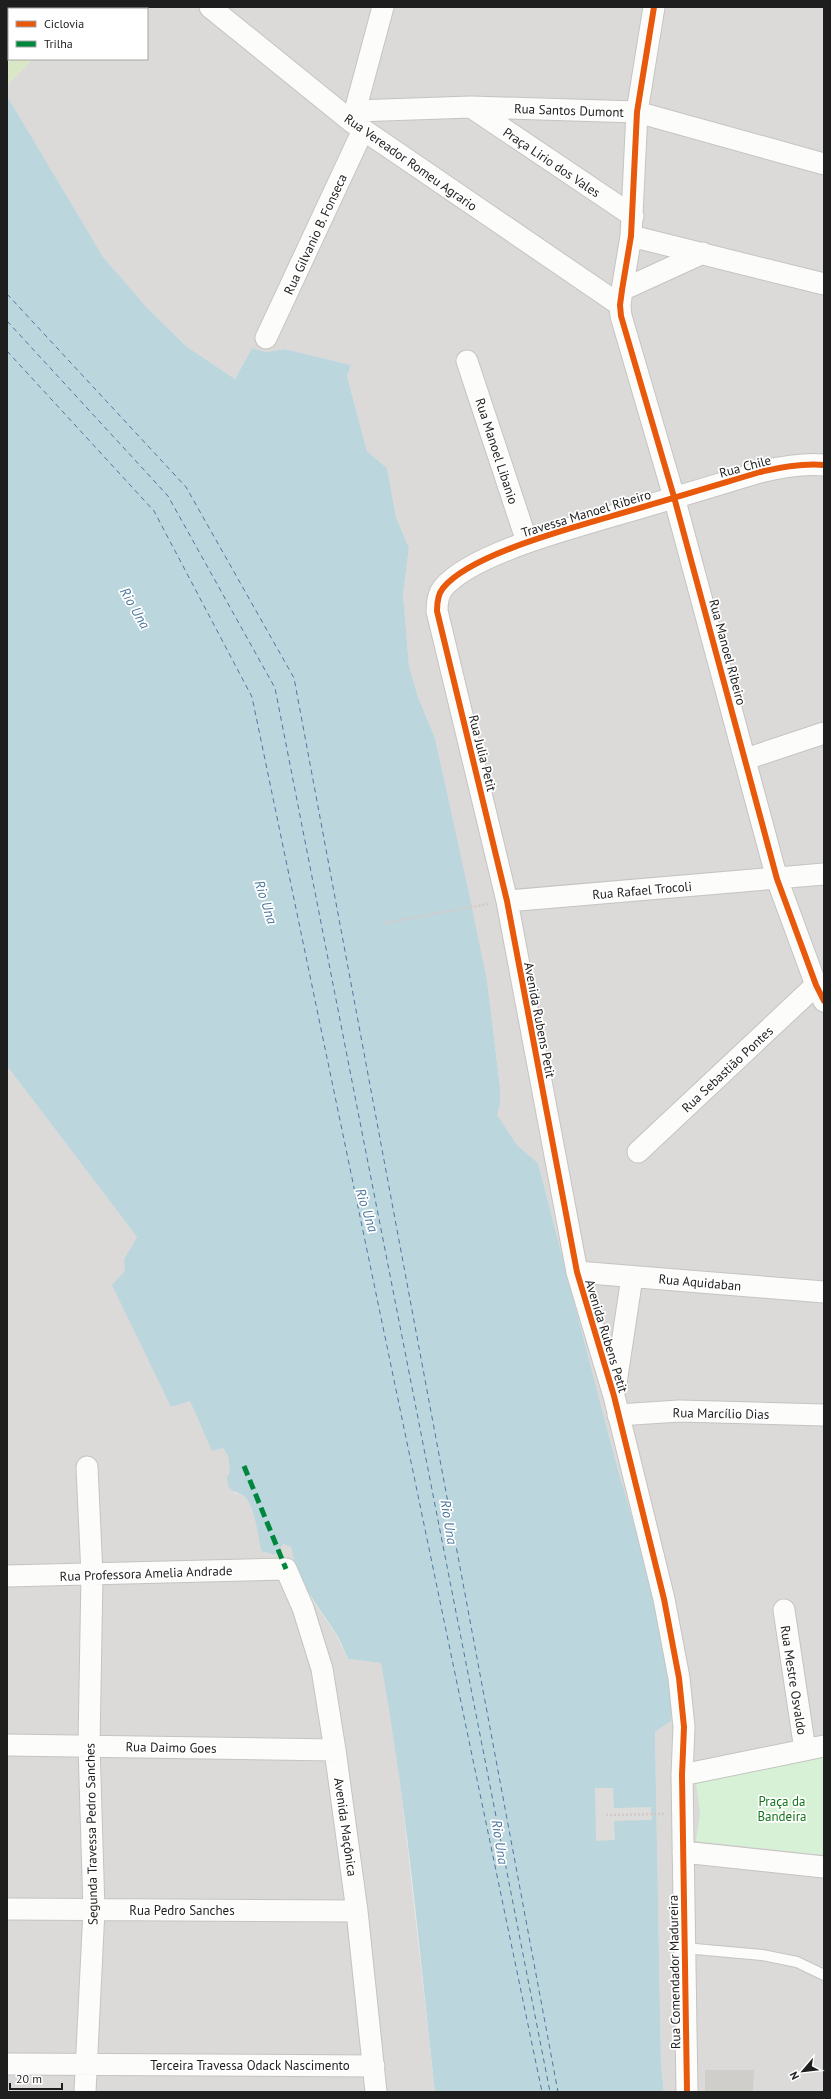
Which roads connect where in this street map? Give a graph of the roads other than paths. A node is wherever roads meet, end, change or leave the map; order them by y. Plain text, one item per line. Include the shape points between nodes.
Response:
1 (210, 7) edge
2 (383, 7) edge
3 (654, 7) edge
4 (471, 107) junction
5 (637, 112) junction
6 (356, 121) junction
7 (824, 164) edge
8 (632, 226) junction
9 (702, 253) junction
10 (824, 284) edge
11 (621, 298) junction
12 (266, 338) dead end
13 (467, 361) dead end
14 (824, 465) edge
15 (674, 497) junction
16 (527, 542) junction
17 (437, 611) joint
18 (824, 733) edge
19 (746, 760) junction
20 (824, 874) edge
21 (777, 879) junction
22 (507, 901) junction
23 (820, 993) edge
24 (638, 1152) dead end
25 (577, 1272) junction
26 (632, 1277) junction
27 (824, 1292) edge
28 (616, 1406) junction
29 (824, 1415) edge
30 (87, 1466) dead end
31 (286, 1569) joint
32 (92, 1575) junction
33 (7, 1576) edge
34 (784, 1610) dead end
35 (7, 1745) edge
36 (90, 1745) junction
37 (814, 1748) edge
38 (335, 1750) junction
39 (682, 1775) junction
40 (683, 1852) junction
41 (824, 1867) edge
42 (7, 1909) edge
43 (94, 1910) junction
44 (357, 1911) junction
45 (684, 1948) junction
46 (824, 1975) edge
47 (7, 2064) edge
48 (86, 2064) junction
49 (374, 2066) junction
50 (85, 2092) edge
51 (376, 2092) edge
52 (687, 2092) edge

1 - 6 street, Rua Vereador Romeu Agrario
2 - 6 street, Rua Gilvanio B. Fonseca
3 - 5 street
4 - 5 street, Rua Santos Dumont
4 - 6 street, Rua Santos Dumont
4 - 8 street, Praça Lirio dos Vales
5 - 7 street, Rua Santos Dumont
5 - 8 street
6 - 11 street, Rua Vereador Romeu Agrario
6 - 12 street, Rua Gilvanio B. Fonseca
8 - 9 street
8 - 11 street
9 - 10 street
9 - 11 street
11 - 15 street, Rua Manoel Ribeiro via 630,351
13 - 16 street, Rua Manoel Libanio
14 - 15 street, Rua Chile via 788,466
15 - 16 street, Travessa Manoel Ribeiro
15 - 19 street, Rua Manoel Ribeiro
16 - 17 street, Travessa Manoel Ribeiro via 467,569 451,580 440,592
17 - 22 street, Rua Julia Petit
18 - 19 street
19 - 21 street, Rua Manoel Ribeiro
20 - 21 street, Rua Rafael Trocoli
21 - 22 street, Rua Rafael Trocoli
21 - 23 street, Rua Manoel Ribeiro
22 - 25 street, Avenida Rubens Petit
23 - 24 street, Rua Sebastião Pontes
25 - 26 street, Rua Aquidaban
25 - 28 street, Avenida Rubens Petit
26 - 27 street, Rua Aquidaban
26 - 28 street, Avenida Rubens Petit
28 - 29 street, Rua Marcílio Dias via 679,1411
28 - 39 street, Avenida Rubens Petit via 664,1599 679,1678 684,1727
30 - 32 street, Segunda Travessa Pedro Sanches
31 - 32 street, Rua Professora Amelia Andrade
31 - 38 street, Avenida Maçônica via 312,1631 322,1669
32 - 33 street, Rua Professora Amelia Andrade
32 - 36 street, Segunda Travessa Pedro Sanches
34 - 37 street, Rua Mestre Osvaldo
35 - 36 street, Rua Daimo Goes
36 - 38 street, Rua Daimo Goes
36 - 43 street, Segunda Travessa Pedro Sanches
37 - 39 street
38 - 44 street, Avenida Maçônica
39 - 40 street
40 - 41 street
40 - 45 street, Rua Comendador Madureira
42 - 43 street, Rua Pedro Sanches
43 - 44 street, Rua Pedro Sanches
43 - 48 street, Segunda Travessa Pedro Sanches
44 - 49 street, Avenida Maçônica
45 - 46 lane via 762,1955 797,1962
45 - 52 street, Rua Comendador Madureira
47 - 48 street, Terceira Travessa Odack Nascimento
48 - 49 street, Terceira Travessa Odack Nascimento
48 - 50 street, Segunda Travessa Pedro Sanches
49 - 51 street, Avenida Maçônica

